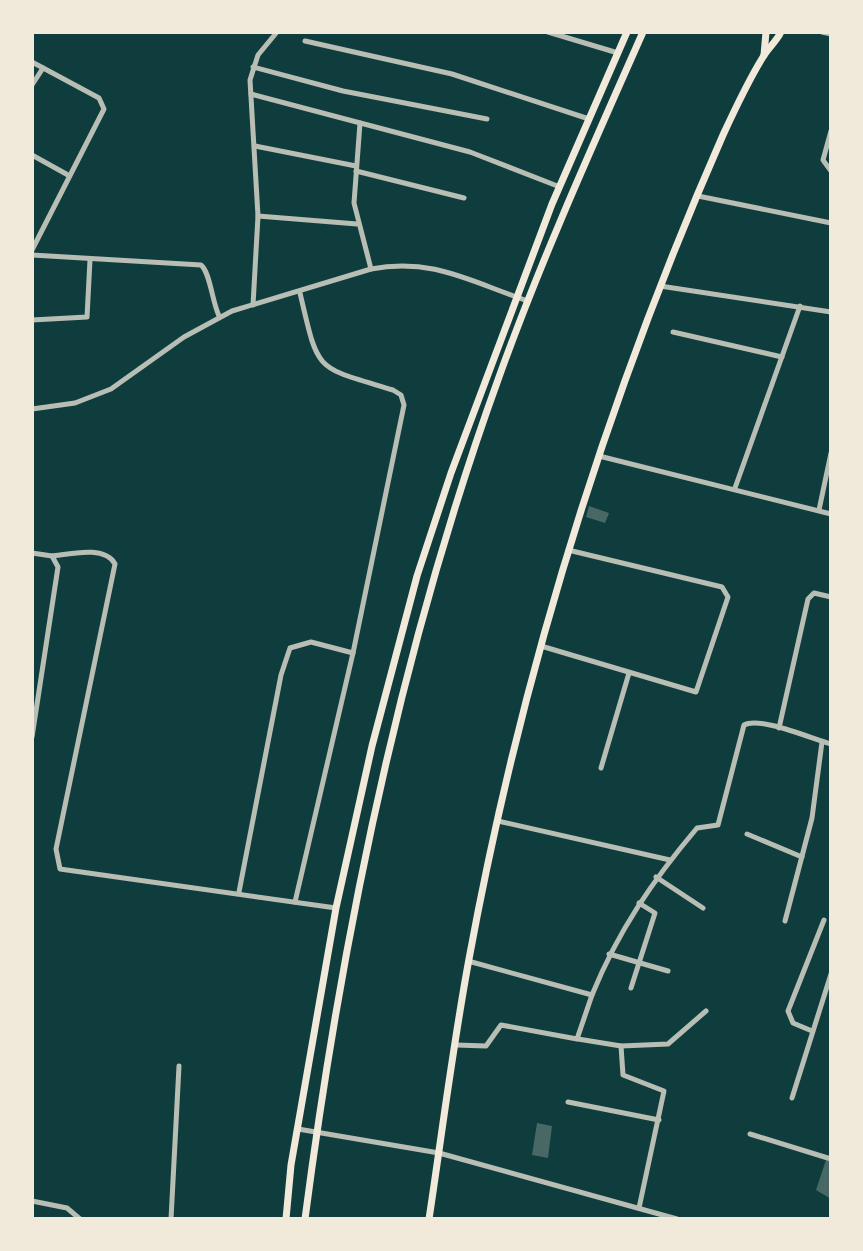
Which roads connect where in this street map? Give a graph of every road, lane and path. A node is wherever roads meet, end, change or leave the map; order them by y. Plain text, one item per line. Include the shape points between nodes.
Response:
1 (277, 32) edge
2 (548, 32) edge
3 (627, 32) edge
4 (643, 32) edge
5 (766, 32) edge
6 (781, 32) edge
7 (822, 32) edge
8 (831, 34) edge
9 (305, 41) dead end
10 (618, 53) junction
11 (764, 55) junction
12 (32, 62) edge
13 (253, 67) junction
14 (43, 68) junction
15 (32, 85) edge
16 (251, 94) junction
17 (487, 119) dead end
18 (589, 119) junction
19 (360, 123) junction
20 (831, 131) edge
21 (255, 146) junction
22 (32, 155) edge
23 (356, 169) junction
24 (831, 171) edge
25 (68, 175) junction
26 (560, 187) junction
27 (698, 196) junction
28 (464, 198) dead end
29 (258, 216) junction
30 (831, 223) edge
31 (357, 224) junction
32 (32, 252) edge
33 (90, 260) junction
34 (371, 269) junction
35 (659, 285) junction
36 (300, 293) junction
37 (517, 298) junction
38 (529, 301) junction
39 (253, 305) junction
40 (800, 306) junction
41 (831, 312) edge
42 (219, 316) junction
43 (32, 320) edge
44 (673, 332) dead end
45 (782, 357) junction
46 (32, 409) edge
47 (831, 453) edge
48 (599, 456) junction
49 (735, 488) junction
50 (819, 510) junction
51 (831, 514) edge
52 (568, 550) junction
53 (32, 553) edge
54 (52, 556) junction
55 (831, 597) edge
56 (540, 646) junction
57 (353, 653) junction
58 (629, 673) junction
59 (779, 728) junction
60 (32, 737) edge
61 (822, 742) junction
62 (831, 744) edge
63 (601, 768) dead end
64 (497, 821) junction
65 (747, 834) dead end
66 (802, 857) junction
67 (670, 860) junction
68 (656, 877) junction
69 (239, 892) junction
70 (295, 902) junction
71 (639, 903) junction
72 (336, 908) junction
73 (703, 908) dead end
74 (824, 920) dead end
75 (785, 921) dead end
76 (609, 954) junction
77 (468, 961) junction
78 (639, 963) junction
79 (668, 971) dead end
80 (831, 974) edge
81 (631, 988) dead end
82 (829, 988) edge
83 (592, 995) junction
84 (706, 1011) dead end
85 (812, 1031) junction
86 (577, 1039) junction
87 (456, 1045) junction
88 (621, 1046) junction
89 (179, 1066) dead end
90 (792, 1098) dead end
91 (568, 1102) dead end
92 (659, 1120) junction
93 (298, 1129) junction
94 (318, 1133) junction
95 (750, 1134) dead end
96 (439, 1153) junction
97 (831, 1159) edge
98 (32, 1201) edge
99 (639, 1208) junction
100 (80, 1219) edge
101 (171, 1219) edge
102 (286, 1219) edge
103 (305, 1219) edge
104 (429, 1219) edge
105 (677, 1219) edge

1 - 13 street
2 - 10 street
3 - 10 main road
4 - 38 main road
5 - 11 main road
6 - 11 main road
7 - 8 street
9 - 18 street via 452,74
10 - 18 main road
11 - 27 main road
12 - 14 street
13 - 16 street
13 - 17 street
14 - 15 street
14 - 25 street via 103,103
16 - 19 street
16 - 21 street
18 - 26 main road
19 - 23 street
19 - 26 street via 470,152
20 - 24 street via 823,160
21 - 23 street
21 - 29 street
22 - 25 street
23 - 28 street
23 - 31 street
25 - 32 street
26 - 37 main road
27 - 30 street
27 - 35 main road
29 - 31 street
29 - 39 street
31 - 34 street
32 - 33 street
33 - 42 street via 201,265
33 - 43 street via 87,317
34 - 36 street
34 - 37 street via 394,264 436,267
35 - 40 street
35 - 48 main road
36 - 39 street
36 - 57 street via 313,349 326,367 393,390 404,405
37 - 38 street
37 - 72 main road via 417,576
38 - 94 main road via 498,378 426,607 366,857
39 - 42 street
40 - 41 street
40 - 45 street
42 - 46 street via 111,389 75,403
44 - 45 street
45 - 49 street
47 - 50 street
48 - 49 street
48 - 52 main road
49 - 50 street
50 - 51 street
52 - 56 main road
52 - 58 street via 728,592 696,692
53 - 54 street
54 - 60 street via 58,567
54 - 69 street via 95,554 115,564 56,863 67,872
55 - 59 street via 814,593 808,599
56 - 58 street
56 - 64 main road
57 - 69 street via 311,642 290,648
57 - 70 street
58 - 63 street
59 - 61 street
59 - 67 street via 744,725 718,825 697,828
61 - 62 street
61 - 66 street
64 - 67 street
64 - 77 main road
65 - 66 street
66 - 75 street
67 - 68 street
68 - 71 street
68 - 73 street
69 - 70 street
70 - 72 street
71 - 76 street
71 - 78 street via 655,913
72 - 93 main road
74 - 85 street via 788,1011 789,1020
76 - 78 street
76 - 83 street
77 - 83 street
77 - 87 main road
78 - 79 street
78 - 81 street
80 - 82 street
82 - 85 street
83 - 86 street
84 - 88 street via 668,1044
85 - 90 street
86 - 87 street via 501,1025 486,1046
86 - 88 street
87 - 96 main road
88 - 92 street via 623,1075 664,1091
89 - 101 street
91 - 92 street
92 - 99 street
93 - 94 street
93 - 102 main road
94 - 96 street
94 - 103 main road
95 - 97 street
96 - 99 street
96 - 104 main road
98 - 100 street via 67,1208
99 - 105 street

